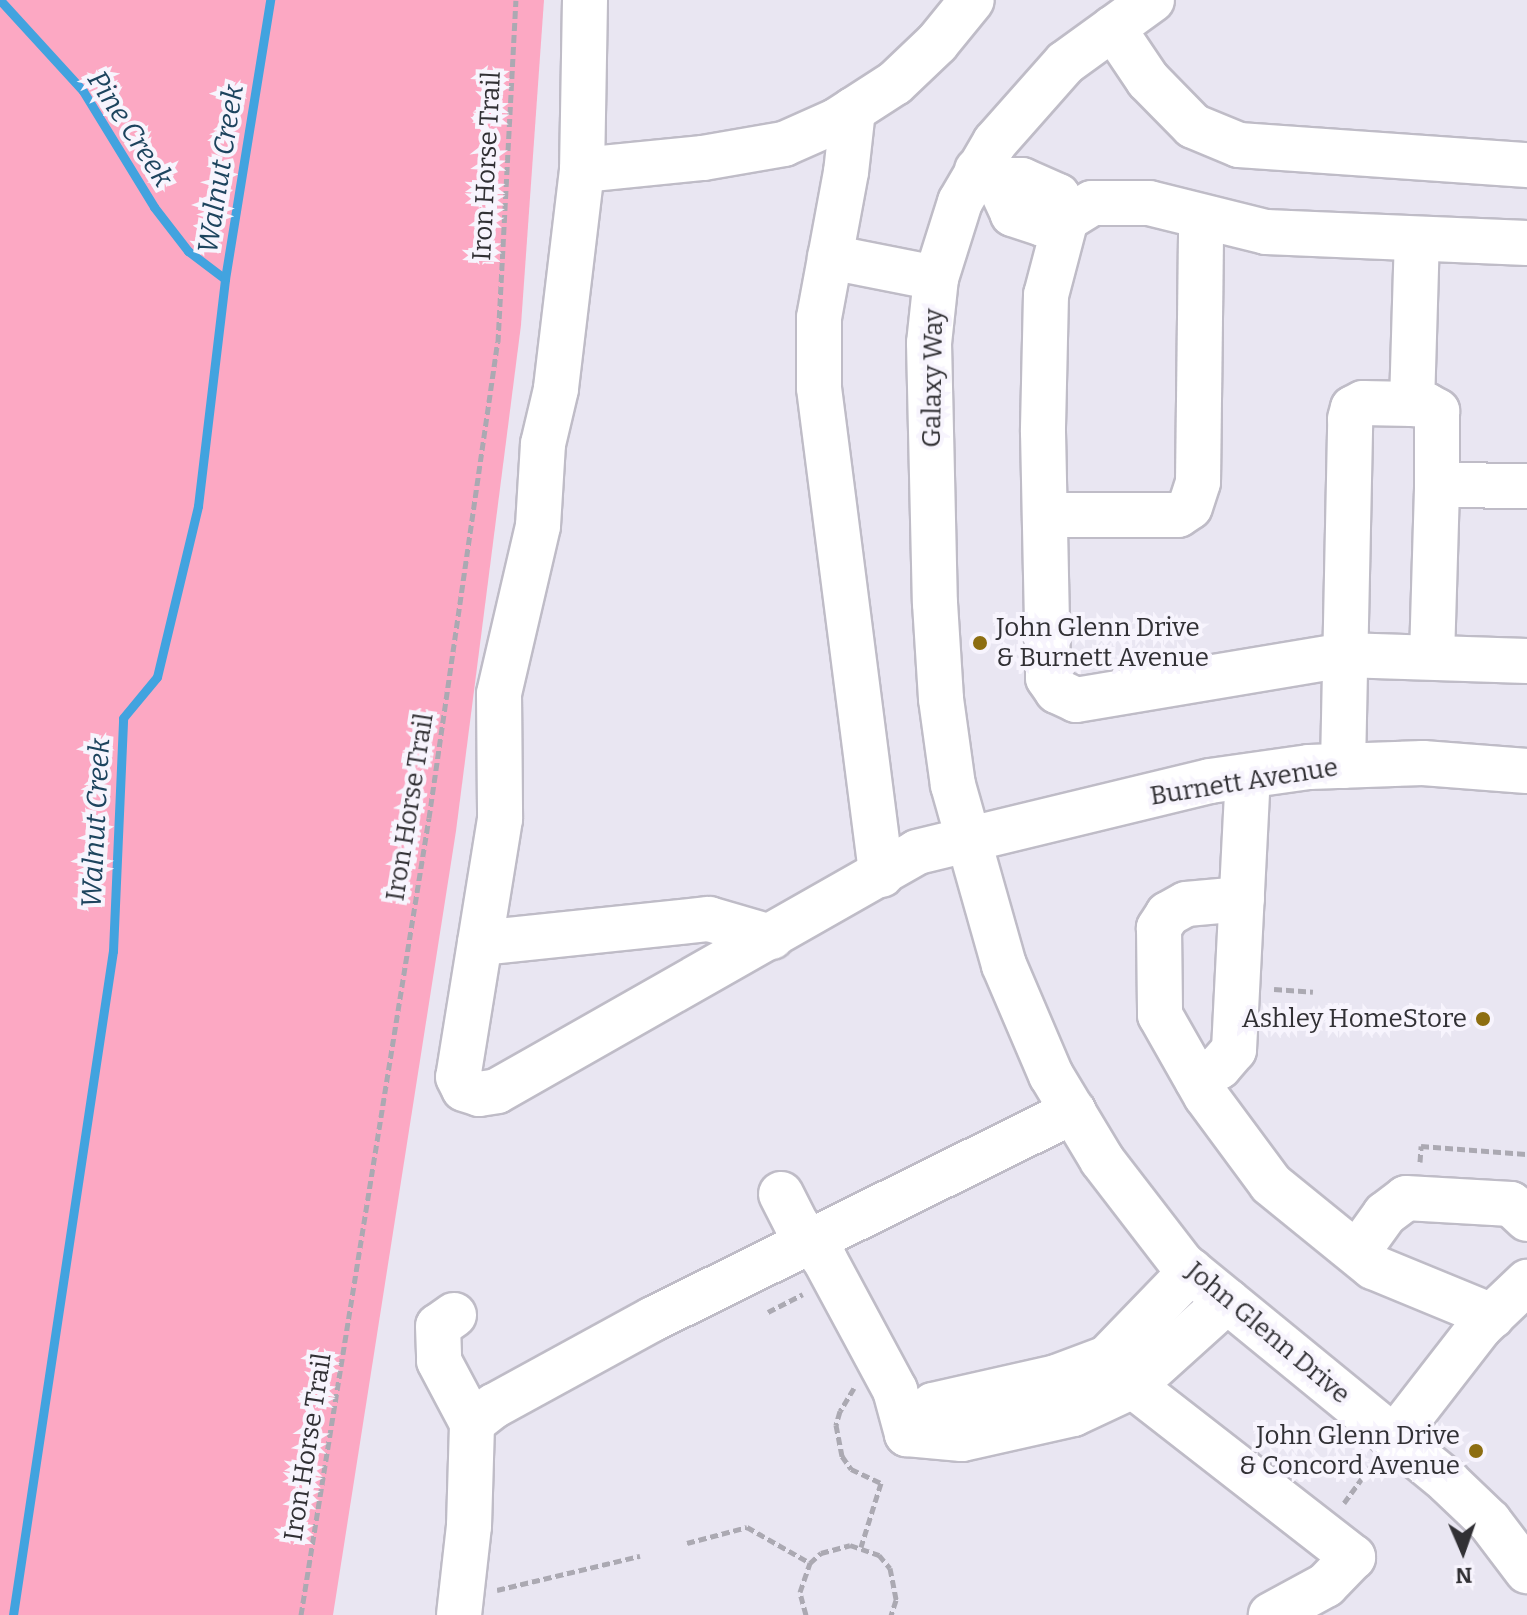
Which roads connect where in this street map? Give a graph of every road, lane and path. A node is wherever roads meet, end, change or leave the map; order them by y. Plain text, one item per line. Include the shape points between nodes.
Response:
1 (516, 0) edge
2 (585, 0) edge
3 (1152, 0) edge
4 (963, 5) edge
5 (1113, 28) junction
6 (853, 110) junction
7 (1527, 165) edge
8 (582, 170) junction
9 (987, 175) junction
10 (1201, 218) junction
11 (1066, 219) junction
12 (1417, 239) junction
13 (1527, 243) edge
14 (830, 257) junction
15 (936, 278) junction
16 (1412, 404) junction
17 (1437, 485) junction
18 (1527, 486) edge
19 (1045, 515) junction
20 (1344, 655) junction
21 (1432, 657) junction
22 (1527, 661) edge
23 (1343, 766) junction
24 (1527, 771) edge
25 (1248, 776) junction
26 (966, 838) junction
27 (881, 875) junction
28 (1242, 899) junction
29 (771, 937) junction
30 (480, 943) junction
31 (1197, 1080) junction
32 (1073, 1111) junction
33 (1527, 1154) edge
34 (781, 1194) dead end
35 (1417, 1197) junction
36 (1527, 1219) edge
37 (810, 1241) junction
38 (1357, 1253) junction
39 (1191, 1271) junction
40 (1527, 1282) edge
41 (813, 1289) dead end
42 (1227, 1301) junction
43 (768, 1312) dead end
44 (454, 1315) dead end
45 (1492, 1316) junction
46 (1120, 1372) junction
47 (897, 1402) junction
48 (472, 1423) junction
49 (1394, 1438) junction
50 (1322, 1533) junction
51 (687, 1543) dead end
52 (861, 1547) junction
53 (640, 1556) dead end
54 (810, 1563) junction
55 (1527, 1571) edge
56 (472, 1604) edge
57 (301, 1615) edge
58 (806, 1615) edge
59 (891, 1615) edge
60 (1271, 1615) edge

1 - 57 path, Iron Horse Trail via 498,342 431,803
2 - 8 street
3 - 5 street, Galaxy Way
4 - 6 street via 937,43 895,83
5 - 7 street via 1148,80 1193,126 1239,145
5 - 9 street, Galaxy Way via 1033,95
6 - 8 street via 784,144
6 - 14 street
8 - 30 street via 556,389 543,444 538,526 499,694 500,819
9 - 11 street via 1013,214 1043,224
9 - 15 street, Galaxy Way via 960,202
10 - 11 street via 1149,203 1092,203
10 - 12 street via 1266,232
10 - 19 street via 1198,482 1190,507 1178,515
11 - 19 street via 1046,295
12 - 13 street
12 - 16 street
14 - 15 street
14 - 27 street via 819,318 819,388
15 - 26 street, Galaxy Way via 929,343 935,603 941,699
16 - 17 street via 1437,411
16 - 20 street via 1363,403 1353,408 1350,419
17 - 18 street
17 - 21 street
19 - 20 street via 1048,678 1057,691 1076,700
20 - 21 street
20 - 23 street
21 - 22 street
23 - 24 street, Burnett Avenue via 1423,763
23 - 25 street, Burnett Avenue
25 - 26 street, Burnett Avenue
25 - 28 street
26 - 27 street, Burnett Avenue via 917,852
26 - 32 street, John Glenn Drive via 1004,965 1051,1075
27 - 29 street, Burnett Avenue
28 - 31 street via 1234,1050
28 - 31 street via 1186,904 1168,914 1159,928 1160,1015
29 - 30 street via 709,919
29 - 30 street, Burnett Avenue via 497,1091 479,1094 464,1089 458,1077
31 - 38 street via 1271,1184
32 - 37 street
32 - 39 street, John Glenn Drive via 1102,1160
33 - 35 path via 1421,1143
34 - 37 street
35 - 36 street via 1511,1204
35 - 38 street via 1406,1198 1385,1214
37 - 47 street via 825,1260
37 - 48 street via 653,1319
38 - 45 street via 1373,1267
39 - 42 street, John Glenn Drive
39 - 46 street
40 - 45 street
41 - 43 path
42 - 46 street
42 - 49 street, John Glenn Drive
44 - 48 street via 438,1326 439,1361
45 - 49 street
46 - 47 street via 1073,1414 962,1439
46 - 50 street
47 - 52 path via 854,1390 840,1411 838,1442 851,1469 881,1483
48 - 56 street
49 - 50 path
49 - 55 street, John Glenn Drive via 1489,1521
50 - 60 street via 1353,1557 1326,1585
51 - 54 path via 747,1527
52 - 54 path via 835,1547
52 - 59 path via 879,1555 890,1568 896,1592
53 - 56 path
54 - 58 path via 800,1592

